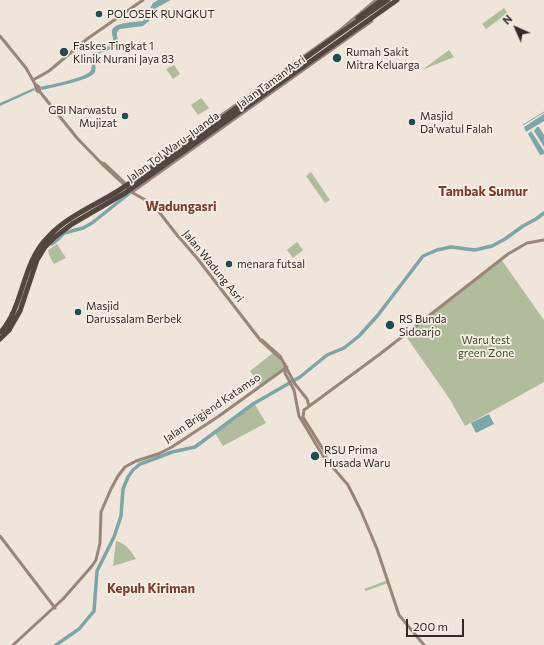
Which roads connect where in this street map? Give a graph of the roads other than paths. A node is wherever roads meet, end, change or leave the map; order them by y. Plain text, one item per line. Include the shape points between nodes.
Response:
1 (143, 0) edge
2 (376, 0) edge
3 (382, 0) edge
4 (388, 0) edge
5 (397, 0) edge
6 (401, 0) edge
7 (342, 32) junction
8 (0, 36) edge
9 (33, 80) junction
10 (235, 112) junction
11 (102, 163) junction
12 (148, 168) junction
13 (143, 171) junction
14 (154, 177) junction
15 (149, 180) junction
16 (126, 182) junction
17 (128, 188) junction
18 (132, 192) junction
19 (544, 240) edge
20 (0, 332) edge
21 (0, 339) edge
22 (285, 367) junction
23 (293, 385) junction
24 (298, 388) junction
25 (294, 390) junction
26 (310, 404) junction
27 (297, 409) junction
28 (304, 410) junction
29 (326, 456) junction
30 (0, 536) edge
31 (55, 608) junction
32 (13, 645) edge
33 (424, 645) edge

1 - 9 main road via 87,39 49,71
2 - 12 main road via 339,31
3 - 7 highway, bridge
4 - 7 highway, Jalan Tol Waru–Juanda, bridge
5 - 10 highway, Jalan Tol Waru–Juanda, bridge
6 - 14 main road, Jalan Taman Asri
7 - 10 highway, Jalan Tol Waru–Juanda, bridge
8 - 9 main road via 24,64
9 - 11 main road via 76,138
10 - 20 highway, Jalan Tol Waru–Juanda, bridge via 134,181 53,231 32,259 10,320
10 - 21 highway, Jalan Tol Waru–Juanda, bridge via 125,193 55,237 37,260 20,311
11 - 16 main road
11 - 17 main road, Jalan Wadung Asri
12 - 13 main road
12 - 14 main road
13 - 15 main road
13 - 16 main road
14 - 15 main road, Jalan Taman Asri
15 - 18 main road, Jalan Taman Asri
16 - 17 main road
17 - 18 main road, Jalan Wadung Asri
18 - 22 main road, Jalan Wadung Asri via 156,208 260,339 280,354
19 - 26 main road via 528,243 511,251 384,352
22 - 23 main road, Jalan Wadung Asri
22 - 31 main road, Jalan Brigjend Katamso via 177,444 125,467 101,512 101,536 94,563
23 - 24 main road
23 - 25 main road
24 - 25 main road
24 - 26 main road
25 - 27 main road
26 - 28 main road
27 - 28 main road
27 - 29 main road via 307,430
28 - 29 main road via 303,417
29 - 33 main road via 348,485 366,521 399,614
30 - 31 main road
31 - 32 main road, Jalan Brigjend Katamso

